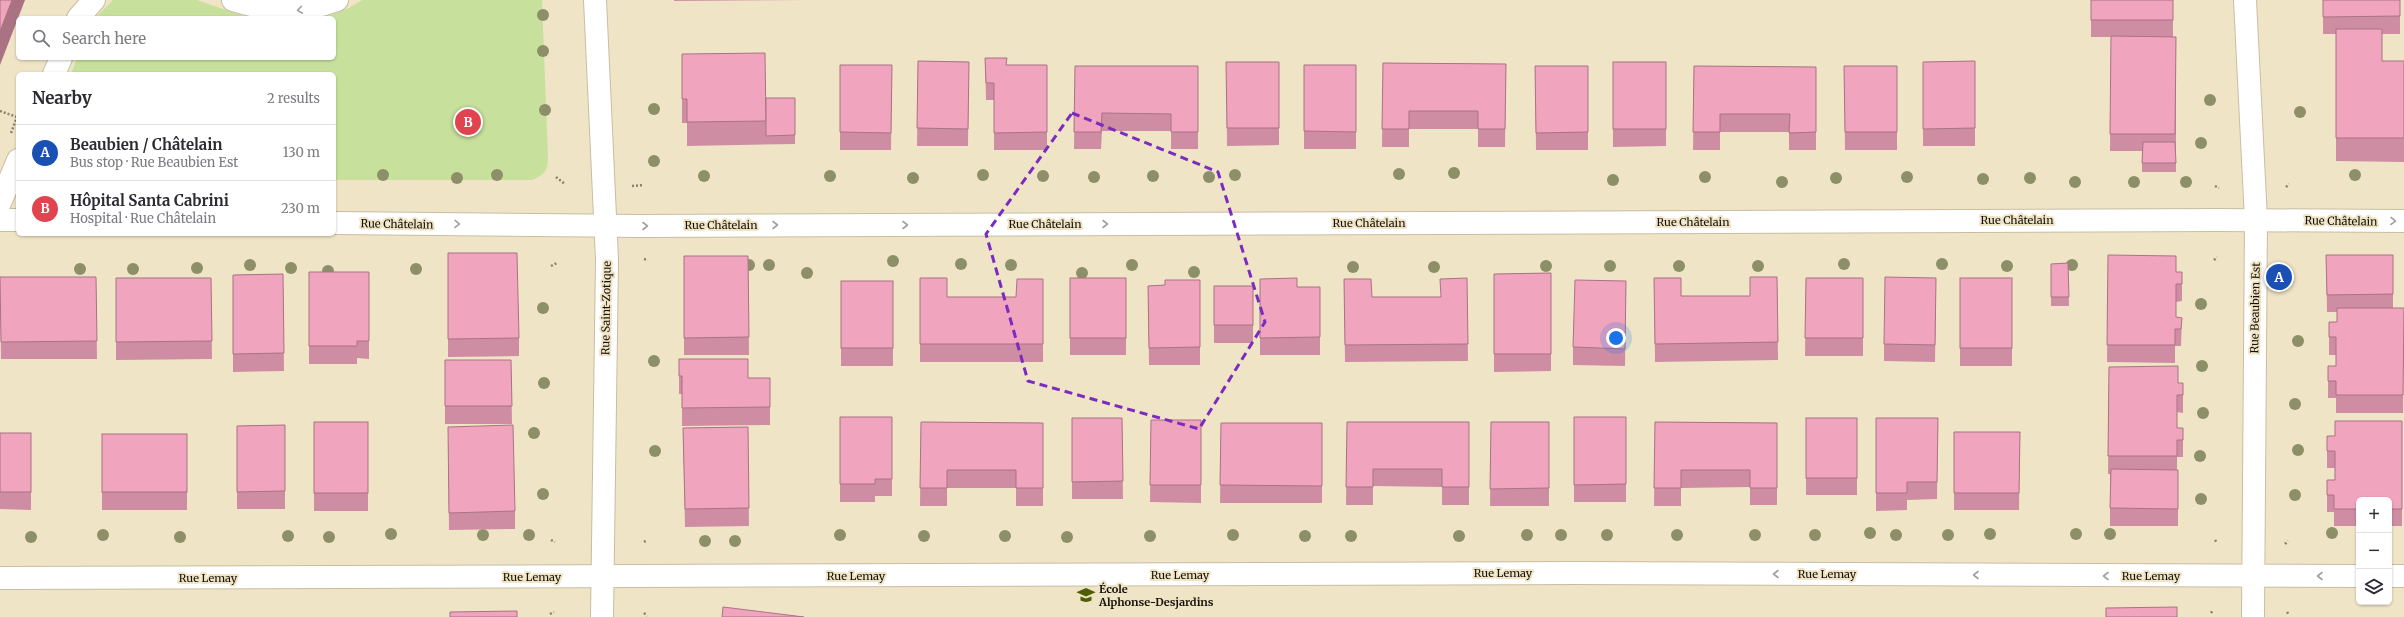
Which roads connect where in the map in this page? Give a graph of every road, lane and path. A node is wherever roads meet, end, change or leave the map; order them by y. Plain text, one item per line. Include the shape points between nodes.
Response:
1 (94, 0) edge
2 (233, 0) edge
3 (337, 0) edge
4 (595, 0) edge
5 (2246, 0) edge
6 (80, 16) edge
7 (60, 60) edge
8 (55, 72) edge
9 (0, 111) edge
10 (16, 117) edge
11 (16, 165) edge
12 (556, 177) dead end
13 (565, 184) dead end
14 (2289, 184) dead end
15 (644, 185) dead end
16 (2215, 186) dead end
17 (632, 187) dead end
18 (2286, 187) dead end
19 (2218, 188) dead end
20 (0, 203) edge
21 (0, 220) edge
22 (16, 220) edge
23 (2256, 220) junction
24 (2404, 221) edge
25 (336, 223) edge
26 (606, 226) junction
27 (2217, 257) dead end
28 (644, 259) dead end
29 (648, 260) dead end
30 (2214, 260) dead end
31 (557, 263) dead end
32 (551, 266) dead end
33 (551, 540) dead end
34 (647, 540) dead end
35 (2288, 541) dead end
36 (555, 542) dead end
37 (644, 542) dead end
38 (2285, 544) dead end
39 (2252, 576) junction
40 (2356, 576) edge
41 (2392, 576) edge
42 (2404, 576) edge
43 (602, 577) junction
44 (0, 578) edge
45 (554, 612) dead end
46 (644, 613) dead end
47 (550, 614) dead end
48 (647, 616) edge
49 (602, 617) edge
50 (2252, 617) edge

1 - 6 street
3 -> 2 street via 286,11 265,9
4 - 26 street, Rue Saint-Zotique
5 - 23 street, Rue Beaubien Est
7 - 8 street
9 - 10 path
11 - 20 street
12 - 13 path
14 - 18 path
15 - 17 path
16 - 19 path
21 - 22 street
23 -> 24 street, Rue Châtelain
26 -> 23 street, Rue Châtelain
23 - 39 street, Rue Beaubien Est
25 -> 26 street, Rue Châtelain
26 - 43 street, Rue Saint-Zotique
27 - 30 path
28 - 29 path
31 - 32 path
33 - 36 path
34 - 37 path
35 - 38 path
40 -> 39 street, Rue Lemay
39 -> 43 street, Rue Lemay via 1555,573
39 - 50 street, Rue Beaubien Est
41 - 42 street
43 - 44 street, Rue Lemay
43 - 49 street, Rue Saint-Zotique
45 - 47 path
46 - 48 path

